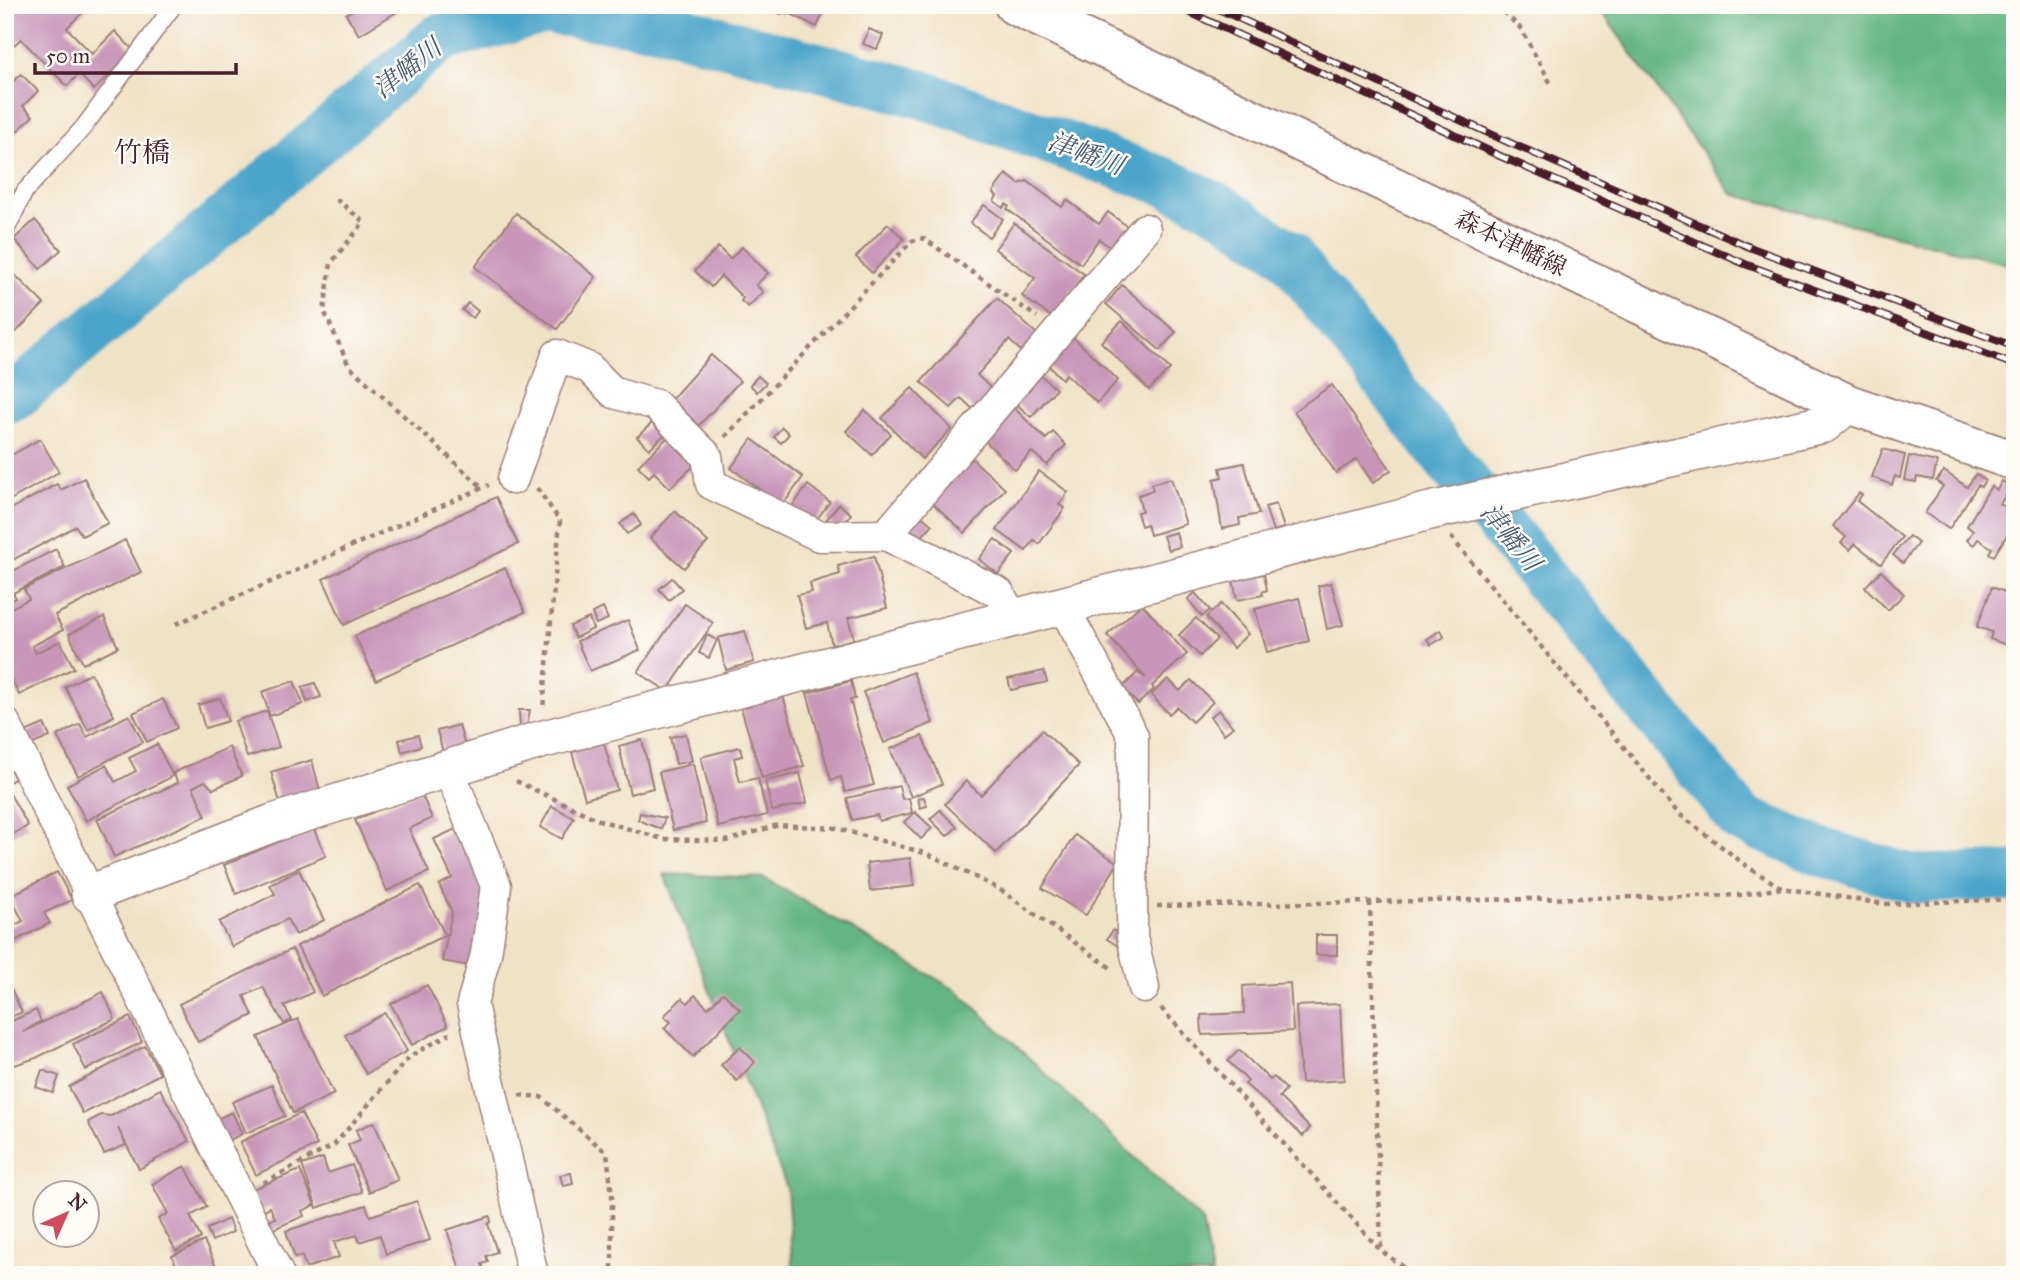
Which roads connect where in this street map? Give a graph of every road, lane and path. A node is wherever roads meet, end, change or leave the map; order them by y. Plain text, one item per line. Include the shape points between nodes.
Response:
1 (174, 5) edge
2 (1014, 5) edge
3 (1497, 5) edge
4 (1550, 84) dead end
5 (337, 199) dead end
6 (1145, 229) dead end
7 (5, 232) edge
8 (1059, 331) junction
9 (1848, 404) junction
10 (707, 456) junction
11 (2015, 461) edge
12 (513, 479) junction
13 (482, 487) junction
14 (1430, 512) junction
15 (886, 535) junction
16 (1068, 603) junction
17 (1013, 618) junction
18 (176, 624) dead end
19 (5, 723) edge
20 (540, 740) junction
21 (486, 756) junction
22 (448, 768) junction
23 (1782, 888) junction
24 (90, 894) junction
25 (2015, 899) edge
26 (1370, 902) junction
27 (1132, 906) junction
28 (1144, 988) junction
29 (475, 1020) junction
30 (492, 1093) junction
31 (241, 1194) junction
32 (1381, 1251) junction
33 (279, 1275) edge
34 (533, 1275) edge
35 (612, 1275) edge
36 (1415, 1275) edge

1 - 7 lane via 83,128 25,191
2 - 9 main road, 森本津幡線
3 - 4 path via 1521,29
5 - 13 path via 364,222 331,263 324,311 349,366
6 - 8 street
8 - 10 path via 923,237 912,241
8 - 15 street
9 - 11 main road, 森本津幡線
9 - 14 street via 1824,424
10 - 12 street via 656,405 614,393 589,368 557,355
10 - 15 street via 711,484 819,536
12 - 13 path
12 - 20 path via 540,489 559,521
13 - 18 path
14 - 16 street
14 - 23 path via 1678,813
15 - 17 street via 999,593
16 - 17 street
16 - 27 street via 1071,621 1133,736
17 - 20 street
19 - 24 street
20 - 21 street
21 - 22 street
21 - 28 path via 512,779 599,820 663,839 726,841 778,825 836,828 928,854 999,890 1087,954
22 - 24 street via 273,823
22 - 29 street via 496,886 486,954 472,1004
23 - 25 path via 1885,904
23 - 26 path via 1742,895
24 - 31 street
26 - 27 path
26 - 32 path
27 - 28 street via 1132,937
28 - 32 path
29 - 30 street
29 - 31 path via 410,1056 334,1145
30 - 34 street
30 - 35 path via 541,1097 607,1153
31 - 33 street
32 - 36 path

